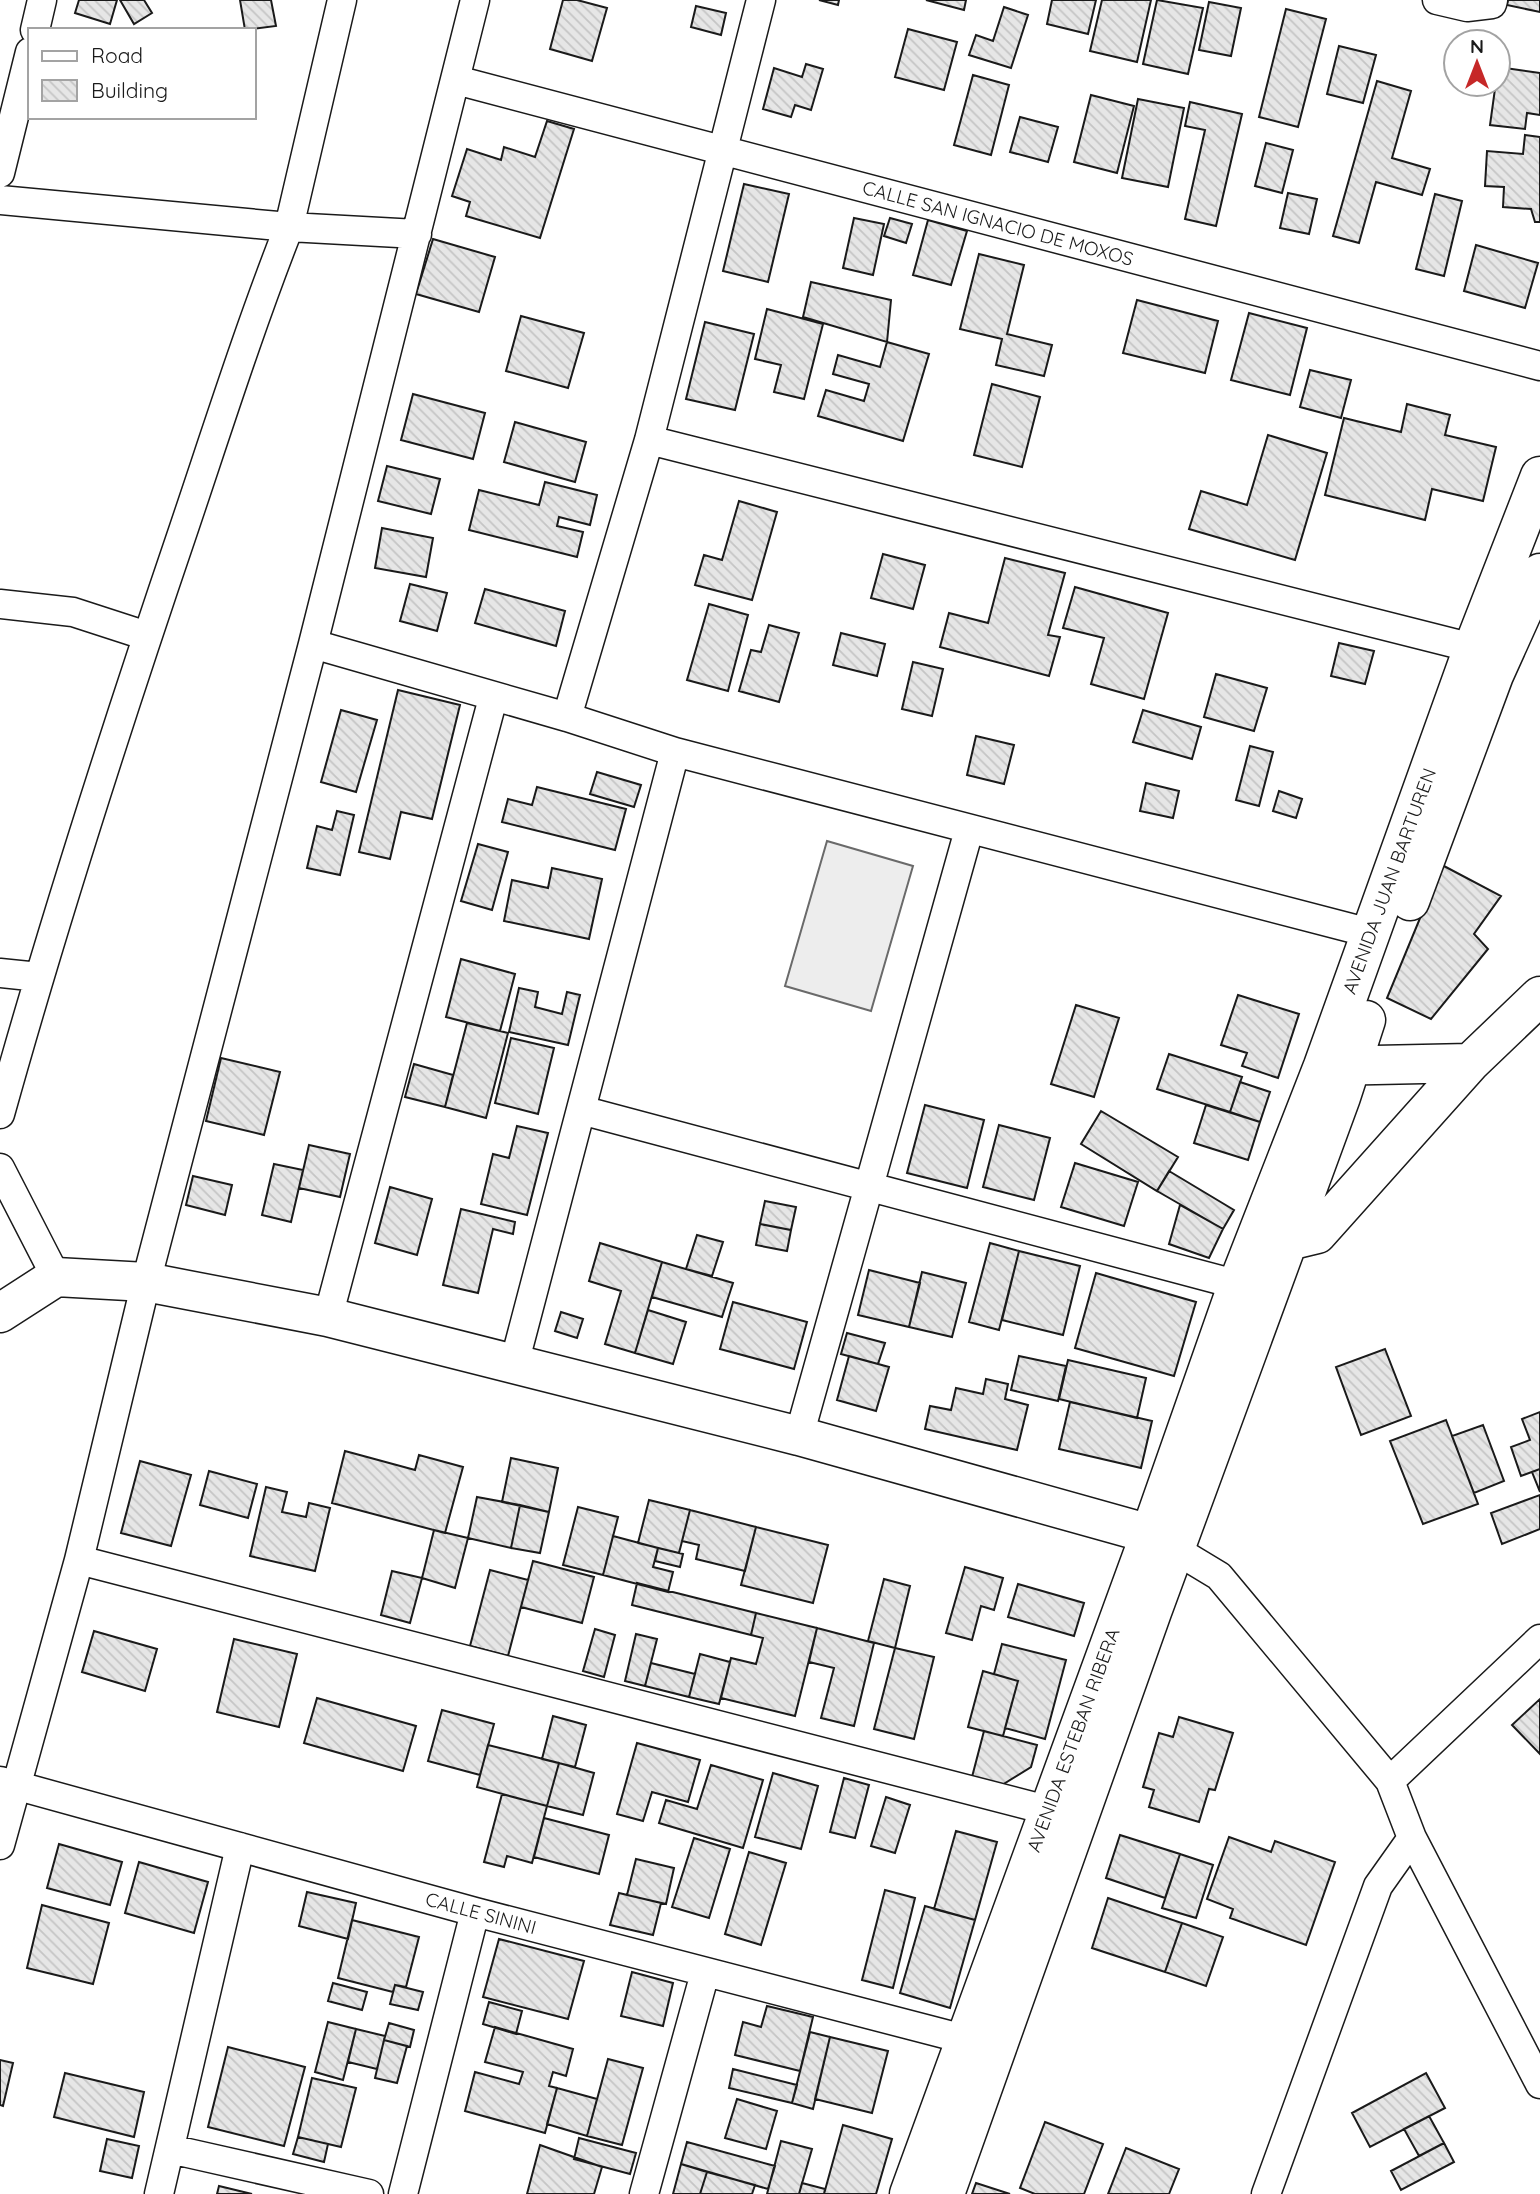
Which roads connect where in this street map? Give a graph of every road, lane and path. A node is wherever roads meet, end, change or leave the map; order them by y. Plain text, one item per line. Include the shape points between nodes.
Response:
1 (42, 0) edge
2 (342, 0) edge
3 (475, 0) edge
4 (761, 0) edge
5 (1437, 0) edge
6 (1493, 0) edge
7 (35, 28) edge
8 (28, 60) edge
9 (456, 80) junction
10 (724, 152) junction
11 (0, 173) edge
12 (0, 200) edge
13 (289, 228) junction
14 (417, 234) junction
15 (1540, 366) edge
16 (649, 440) junction
17 (1540, 476) edge
18 (1540, 573) edge
19 (0, 604) edge
20 (147, 636) junction
21 (313, 644) junction
22 (1474, 648) junction
23 (493, 698) junction
24 (567, 717) junction
25 (675, 752) junction
26 (968, 830) junction
27 (1370, 933) junction
28 (0, 972) edge
29 (39, 976) junction
30 (1540, 996) edge
31 (1470, 1063) junction
32 (1337, 1066) junction
33 (581, 1110) junction
34 (0, 1114) edge
35 (0, 1168) edge
36 (870, 1185) junction
37 (1273, 1236) junction
38 (56, 1277) junction
39 (146, 1282) junction
40 (1253, 1289) junction
41 (0, 1313) edge
42 (328, 1317) junction
43 (514, 1364) junction
44 (799, 1436) junction
45 (1162, 1542) junction
46 (79, 1560) junction
47 (1540, 1639) edge
48 (1391, 1781) junction
49 (8, 1782) edge
50 (1047, 1810) junction
51 (1412, 1838) junction
52 (0, 1845) edge
53 (240, 1847) junction
54 (475, 1912) junction
55 (705, 1973) junction
56 (964, 2039) junction
57 (1540, 2084) edge
58 (170, 2149) junction
59 (330, 2190) edge
60 (159, 2194) edge
61 (369, 2194) edge
62 (403, 2194) edge
63 (644, 2194) edge
64 (909, 2194) edge
65 (945, 2194) edge
66 (1266, 2194) edge

1 - 7 street
2 - 13 street
3 - 9 street
4 - 10 street
5 - 6 street via 1467,7 1492,4
8 - 11 street
9 - 10 street, CALLE SAN IGNACIO DE MOXOS
9 - 14 street
10 - 15 street, CALLE SAN IGNACIO DE MOXOS
10 - 16 street
12 - 13 street
13 - 14 street
13 - 20 street via 264,289
14 - 21 street
16 - 22 street
16 - 24 street
17 - 22 main road, AVENIDA JUAN BARTUREN
18 - 32 main road, AVENIDA JUAN BARTUREN via 1494,675
19 - 20 street via 73,612
20 - 29 street
21 - 23 street
21 - 39 street
22 - 27 main road, AVENIDA JUAN BARTUREN
23 - 24 street
23 - 42 street
24 - 25 street
25 - 26 street
25 - 33 street
26 - 27 street
26 - 36 street
27 - 32 main road, AVENIDA JUAN BARTUREN
28 - 29 street
29 - 34 street
30 - 31 main road
31 - 32 main road
31 - 37 main road via 1317,1234
32 - 37 main road, AVENIDA JUAN BARTUREN
33 - 36 street
33 - 43 street
35 - 38 street
36 - 40 street
36 - 44 street
37 - 40 main road, AVENIDA JUAN BARTUREN
38 - 39 main road
38 - 41 main road
39 - 42 main road
39 - 46 street
40 - 45 main road, AVENIDA ESTEBAN RIBERA
42 - 43 main road
43 - 44 main road
44 - 45 main road
45 - 48 street via 1219,1576
45 - 50 main road, AVENIDA ESTEBAN RIBERA
45 - 65 main road, AVENIDA ESTEBAN RIBERA
46 - 49 street
46 - 50 street
47 - 48 street
48 - 51 street
49 - 52 street
49 - 53 street, CALLE SININI
50 - 56 main road, AVENIDA ESTEBAN RIBERA
51 - 57 street
51 - 66 street via 1378,1886
53 - 54 street, CALLE SININI
53 - 58 street
54 - 55 street, CALLE SININI
54 - 62 street
55 - 56 street, CALLE SININI
55 - 63 street
56 - 64 main road, AVENIDA ESTEBAN RIBERA
58 - 59 street
58 - 60 street
59 - 61 street

